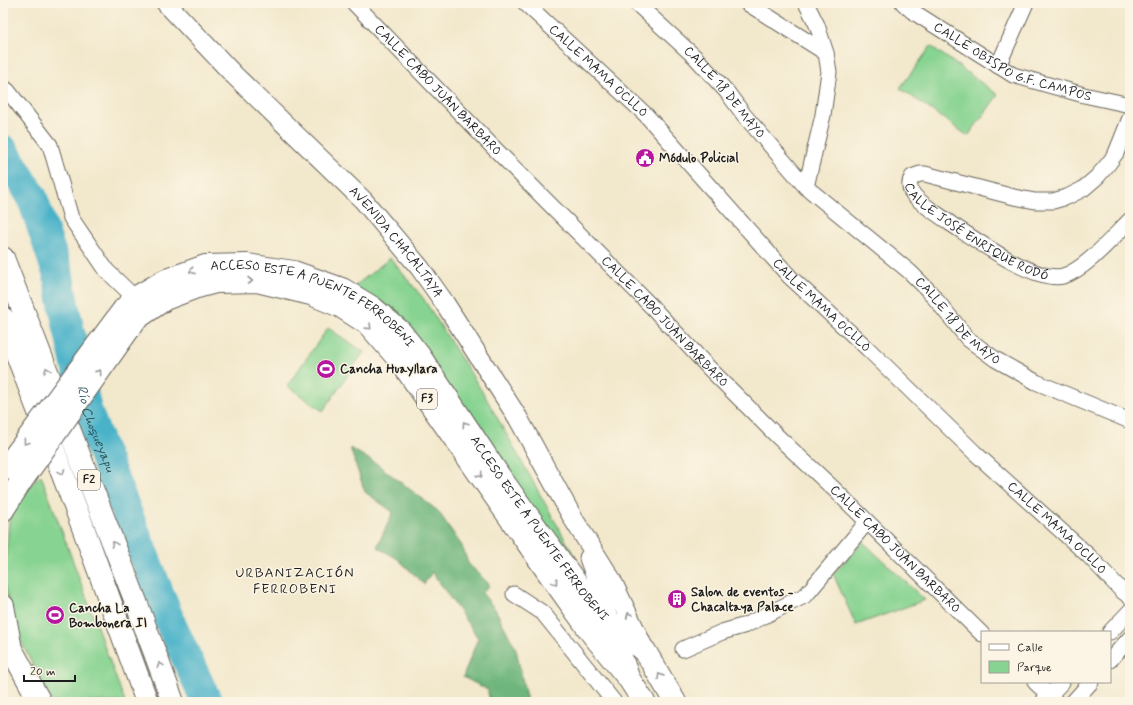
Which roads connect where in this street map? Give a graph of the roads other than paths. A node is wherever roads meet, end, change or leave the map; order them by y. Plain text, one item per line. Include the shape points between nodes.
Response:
1 (166, 3) edge
2 (354, 3) edge
3 (524, 3) edge
4 (636, 3) edge
5 (747, 3) edge
6 (806, 3) edge
7 (903, 3) edge
8 (1026, 3) edge
9 (826, 53) junction
10 (998, 66) junction
11 (3, 86) edge
12 (1130, 105) edge
13 (1130, 118) edge
14 (806, 187) junction
15 (1130, 220) edge
16 (3, 258) edge
17 (132, 309) junction
18 (3, 318) edge
19 (1130, 421) edge
20 (9, 474) edge
21 (3, 510) edge
22 (574, 520) junction
23 (868, 522) junction
24 (514, 594) dead end
25 (1130, 597) edge
26 (3, 606) edge
27 (1130, 611) edge
28 (609, 622) junction
29 (1111, 631) edge
30 (981, 633) edge
31 (1130, 638) edge
32 (5, 642) edge
33 (683, 650) dead end
34 (645, 651) junction
35 (1111, 659) edge
36 (629, 679) junction
37 (1036, 683) edge
38 (1061, 683) edge
39 (1090, 683) edge
40 (1049, 700) edge
41 (40, 702) edge
42 (147, 702) edge
43 (173, 702) edge
44 (614, 702) edge
45 (634, 702) edge
46 (644, 702) edge
47 (675, 702) edge
48 (1073, 702) edge

1 - 22 street, AVENIDA CHACALTAYA via 234,74 363,200 420,268 518,418
2 - 23 street, CALLE CABO JUAN BARBARO via 709,368
3 - 25 street, CALLE MAMA OCLLO via 689,157 790,276
4 - 14 street, CALLE 18 DE MAYO via 695,57
5 - 9 street
6 - 9 street via 817,25
7 - 10 street, CALLE OBISPO G.F. CAMPOS
8 - 10 street
9 - 14 street via 829,72 823,115
10 - 12 street, CALLE OBISPO G.F. CAMPOS via 1013,75 1041,84
11 - 17 street via 50,145 71,218
13 - 15 street, CALLE JOSÉ ENRIQUE RODÓ via 1116,153 1109,163 1083,189 1067,197 1053,201 1035,201 925,174 916,175 911,179 910,185 914,196 994,252 1029,270 1051,277 1071,272 1091,258
14 - 19 street, CALLE 18 DE MAYO via 910,272 968,339 994,359 1036,382
43 -> 16 main road, F2
17 - 20 main road, F3, bridge
28 -> 17 main road, ACCESO ESTE A PUENTE FERROBENI / F3 via 584,594 500,477 418,354 400,331 373,308 342,289 294,272 247,265 205,266 166,280
17 -> 36 main road, ACCESO ESTE A PUENTE FERROBENI / F3 via 216,282 257,281 311,294 340,306 368,324 401,362 567,599
18 -> 42 main road, F2
20 - 21 main road, F3
22 - 28 street, AVENIDA CHACALTAYA via 598,582
34 -> 22 street, AVENIDA CHACALTAYA via 611,579
23 - 30 street, CALLE CABO JUAN BARBARO
23 - 33 street via 806,595 746,625 722,632
24 - 44 street via 542,613
26 - 32 main road
27 - 29 street
28 - 34 main road, ACCESO ESTE A PUENTE FERROBENI / F3
28 - 36 main road, AVENIDA CHACALTAYA
31 - 35 street
32 - 41 main road
47 -> 34 main road, F3
36 - 45 main road, AVENIDA CHACALTAYA
36 - 46 main road, F3
37 - 40 street
38 - 40 street
39 - 48 street

